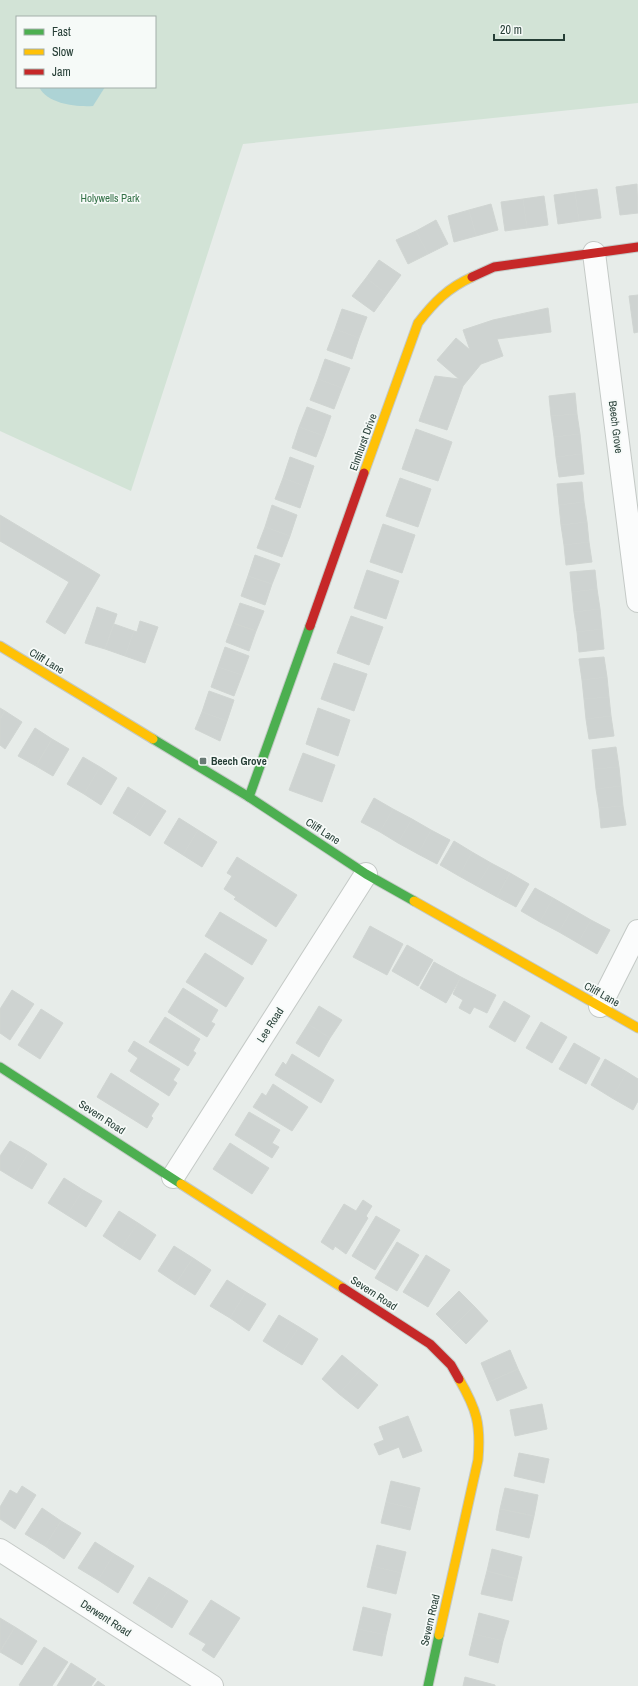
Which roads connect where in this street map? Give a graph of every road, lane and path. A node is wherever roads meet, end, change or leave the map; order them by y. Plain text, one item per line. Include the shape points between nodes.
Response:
1 (638, 247) edge
2 (594, 253) junction
3 (638, 601) edge
4 (0, 646) edge
5 (249, 797) junction
6 (366, 874) junction
7 (638, 931) edge
8 (600, 1006) junction
9 (638, 1028) edge
10 (0, 1067) edge
11 (173, 1177) junction
12 (0, 1550) edge
13 (212, 1686) edge
14 (428, 1686) edge

1 - 2 street, Elmhurst Drive
2 - 3 street, Beech Grove
2 - 5 street, Elmhurst Drive via 494,267 458,283 434,302 418,323
4 - 5 street, Cliff Lane
5 - 6 street, Cliff Lane
6 - 8 street, Cliff Lane
6 - 11 street, Lee Road
7 - 8 street
8 - 9 street, Cliff Lane
10 - 11 street, Severn Road
11 - 14 street, Severn Road via 430,1344 451,1365 464,1388 476,1412 480,1437 478,1460
12 - 13 street, Derwent Road

